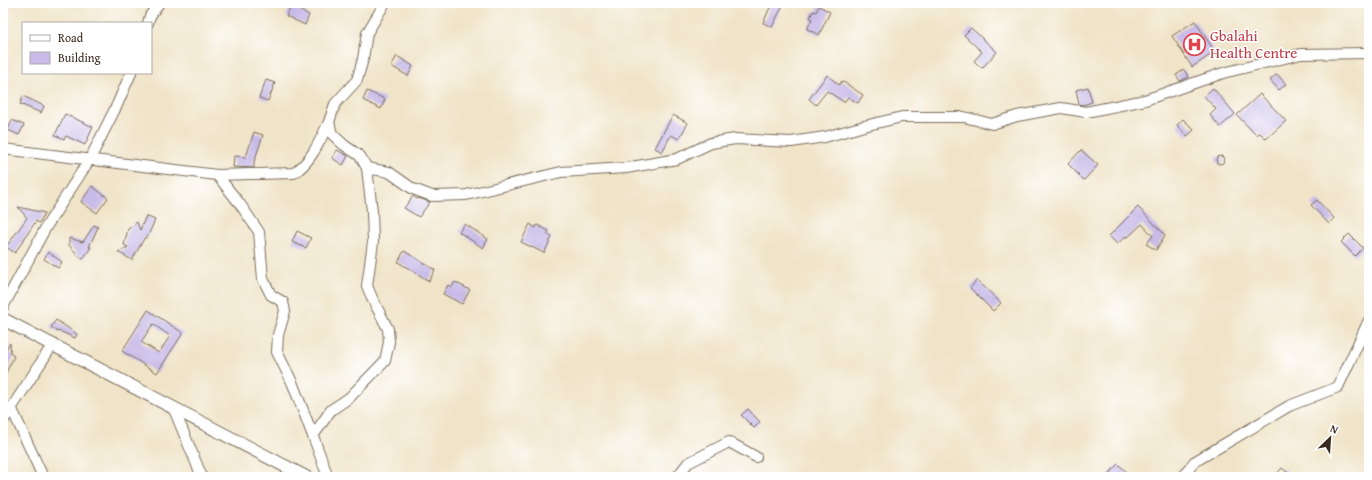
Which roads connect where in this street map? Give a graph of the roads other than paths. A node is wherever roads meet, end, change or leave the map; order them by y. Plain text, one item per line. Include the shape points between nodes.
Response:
1 (159, 3) edge
2 (385, 3) edge
3 (148, 22) edge
4 (1369, 53) edge
5 (131, 74) edge
6 (329, 122) junction
7 (3, 149) edge
8 (90, 159) junction
9 (367, 168) junction
10 (217, 175) junction
11 (3, 306) edge
12 (3, 319) edge
13 (1369, 320) edge
14 (53, 344) junction
15 (11, 407) junction
16 (173, 407) junction
17 (3, 420) edge
18 (313, 436) junction
19 (756, 457) dead end
20 (43, 477) edge
21 (202, 477) edge
22 (306, 477) edge
23 (328, 477) edge
24 (676, 477) edge
25 (1183, 477) edge

1 - 3 street
2 - 6 street via 367,33 357,80 335,104
4 - 9 street via 1301,54 1223,73 1144,100 1086,112 1061,108 1017,116 992,124 964,117 902,117 825,137 791,142 735,139 711,143 677,159 626,168 561,172 466,195 432,196 413,189 389,172
5 - 8 street
6 - 9 street via 332,134 360,156
6 - 10 street via 314,153 303,168 294,174
7 - 8 street
8 - 10 street
8 - 11 street via 46,227
9 - 18 street via 373,242 367,286 388,329 385,360 349,398 332,410
10 - 18 street via 259,232 263,279 271,294 283,302 284,306 277,352
12 - 14 street
13 - 25 street via 1338,387 1289,406 1194,462
14 - 15 street
14 - 16 street
15 - 17 street
15 - 20 street
16 - 21 street
16 - 22 street
18 - 23 street
19 - 24 street via 729,442 688,463

